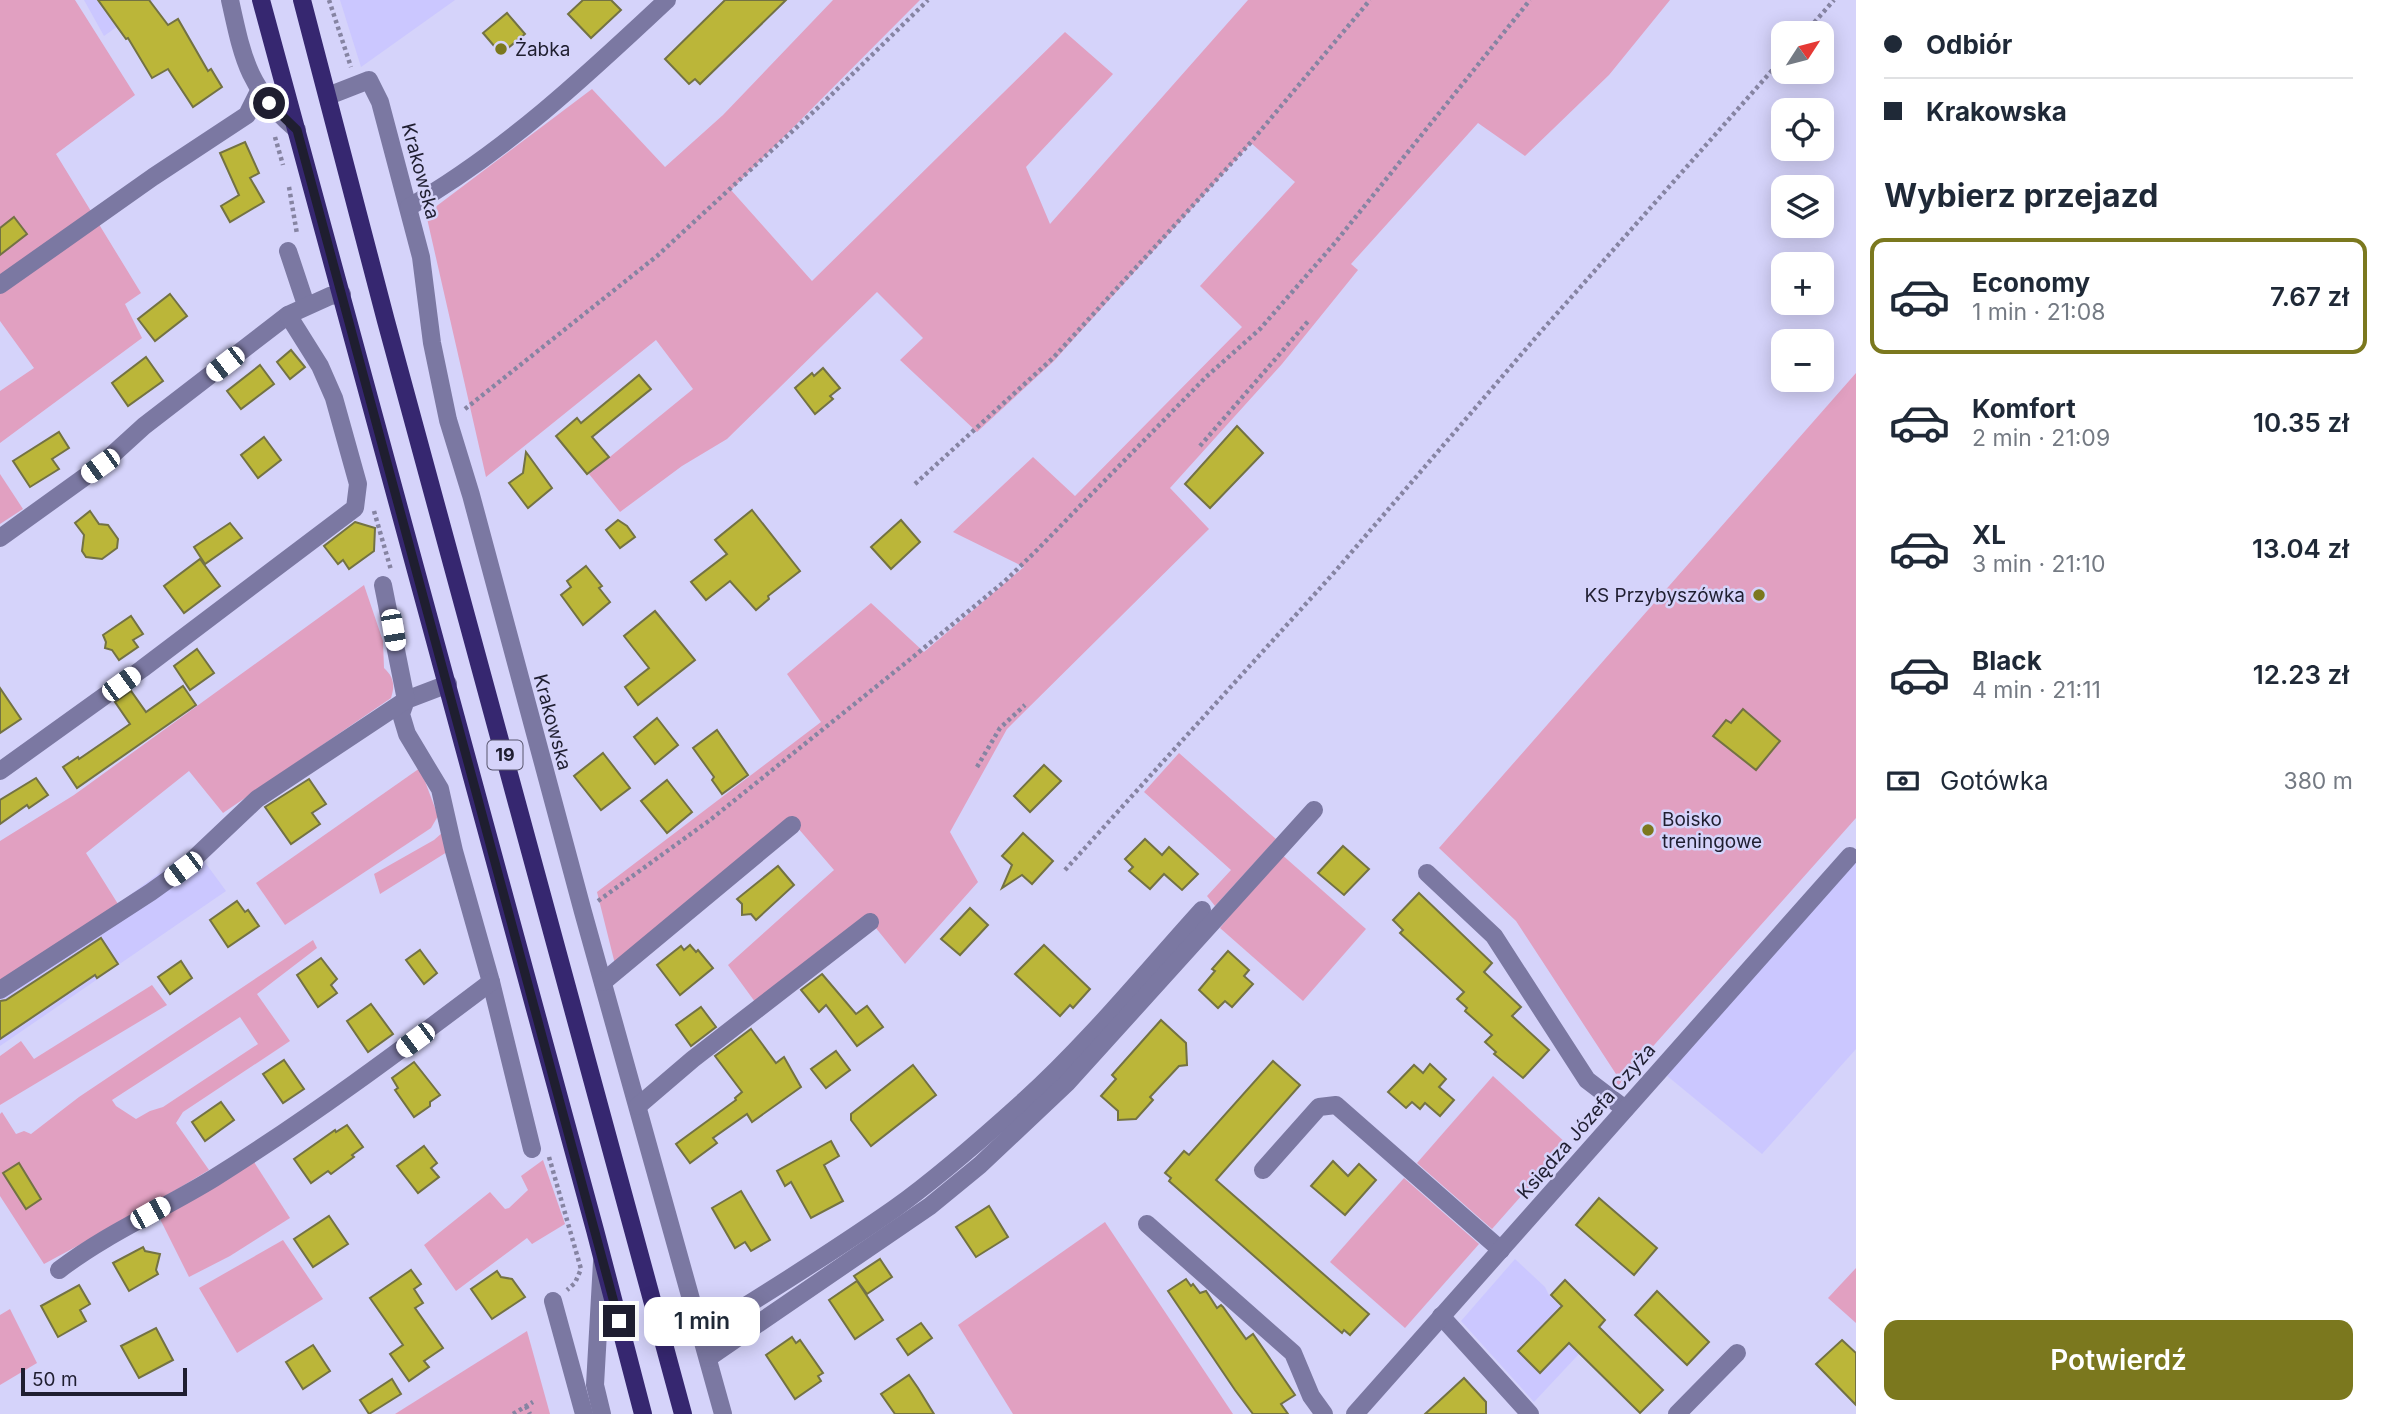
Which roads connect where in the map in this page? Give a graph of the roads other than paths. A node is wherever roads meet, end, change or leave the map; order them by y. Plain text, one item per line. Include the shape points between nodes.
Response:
1 (230, 0) edge
2 (261, 0) edge
3 (302, 0) edge
4 (667, 0) edge
5 (328, 96) junction
6 (264, 97) junction
7 (297, 130) junction
8 (409, 207) junction
9 (288, 253) road end
10 (0, 285) edge
11 (342, 294) junction
12 (306, 306) junction
13 (288, 315) junction
14 (0, 538) edge
15 (383, 585) road end
16 (448, 684) junction
17 (405, 700) junction
18 (0, 771) edge
19 (1314, 810) dead end
20 (792, 825) dead end
21 (1850, 856) dead end
22 (1427, 873) dead end
23 (1202, 910) dead end
24 (870, 922) dead end
25 (491, 982) junction
26 (603, 982) junction
27 (0, 990) edge
28 (638, 1106) junction
29 (1625, 1109) junction
30 (533, 1149) road end
31 (1263, 1170) dead end
32 (1147, 1224) dead end
33 (1501, 1250) junction
34 (602, 1255) junction
35 (59, 1270) dead end
36 (553, 1301) road end
37 (1441, 1317) junction
38 (702, 1333) junction
39 (1737, 1353) dead end
40 (708, 1358) junction
41 (595, 1385) junction
42 (584, 1414) edge
43 (592, 1414) edge
44 (603, 1414) edge
45 (643, 1414) edge
46 (683, 1414) edge
47 (723, 1414) edge
48 (1324, 1414) edge
49 (1355, 1414) edge
50 (1530, 1414) edge
51 (1677, 1414) edge

1 - 6 street via 248,69
2 - 7 main road, 19
3 - 5 main road, 19
4 - 8 street via 521,130
5 - 8 street, Krakowska via 369,80 380,102
5 - 46 main road, 19
6 - 7 street
6 - 10 street via 247,115
7 - 11 main road, 19
8 - 26 street, Krakowska via 448,420
9 - 12 street
11 - 12 street
11 - 16 main road, 19
12 - 13 street
13 - 14 street via 144,426 100,466
13 - 18 street via 334,398 358,484 355,508
15 - 17 street
16 - 17 street
16 - 34 main road, 19
17 - 25 street via 401,714 407,734 440,789
17 - 27 street via 257,799 183,869 151,892
19 - 40 street via 1066,1083 980,1164 930,1206
20 - 26 street
21 - 29 street, Księdza Józefa Czyża
22 - 29 street via 1494,936 1587,1080
23 - 38 street via 1026,1100 932,1180
24 - 28 street
25 - 30 street
25 - 35 street via 334,1099 212,1179 89,1247
26 - 28 street, Krakowska
28 - 38 street, Krakowska
29 - 33 street, Księdza Józefa Czyża
31 - 33 street via 1319,1107 1336,1105
32 - 48 street via 1293,1353
33 - 37 street, Księdza Józefa Czyża
34 - 41 street
34 - 45 main road, 19
36 - 42 street
37 - 49 street, Księdza Józefa Czyża
37 - 50 street
38 - 40 street, Krakowska
39 - 51 street
40 - 47 street, Krakowska
41 - 43 street
41 - 44 street

